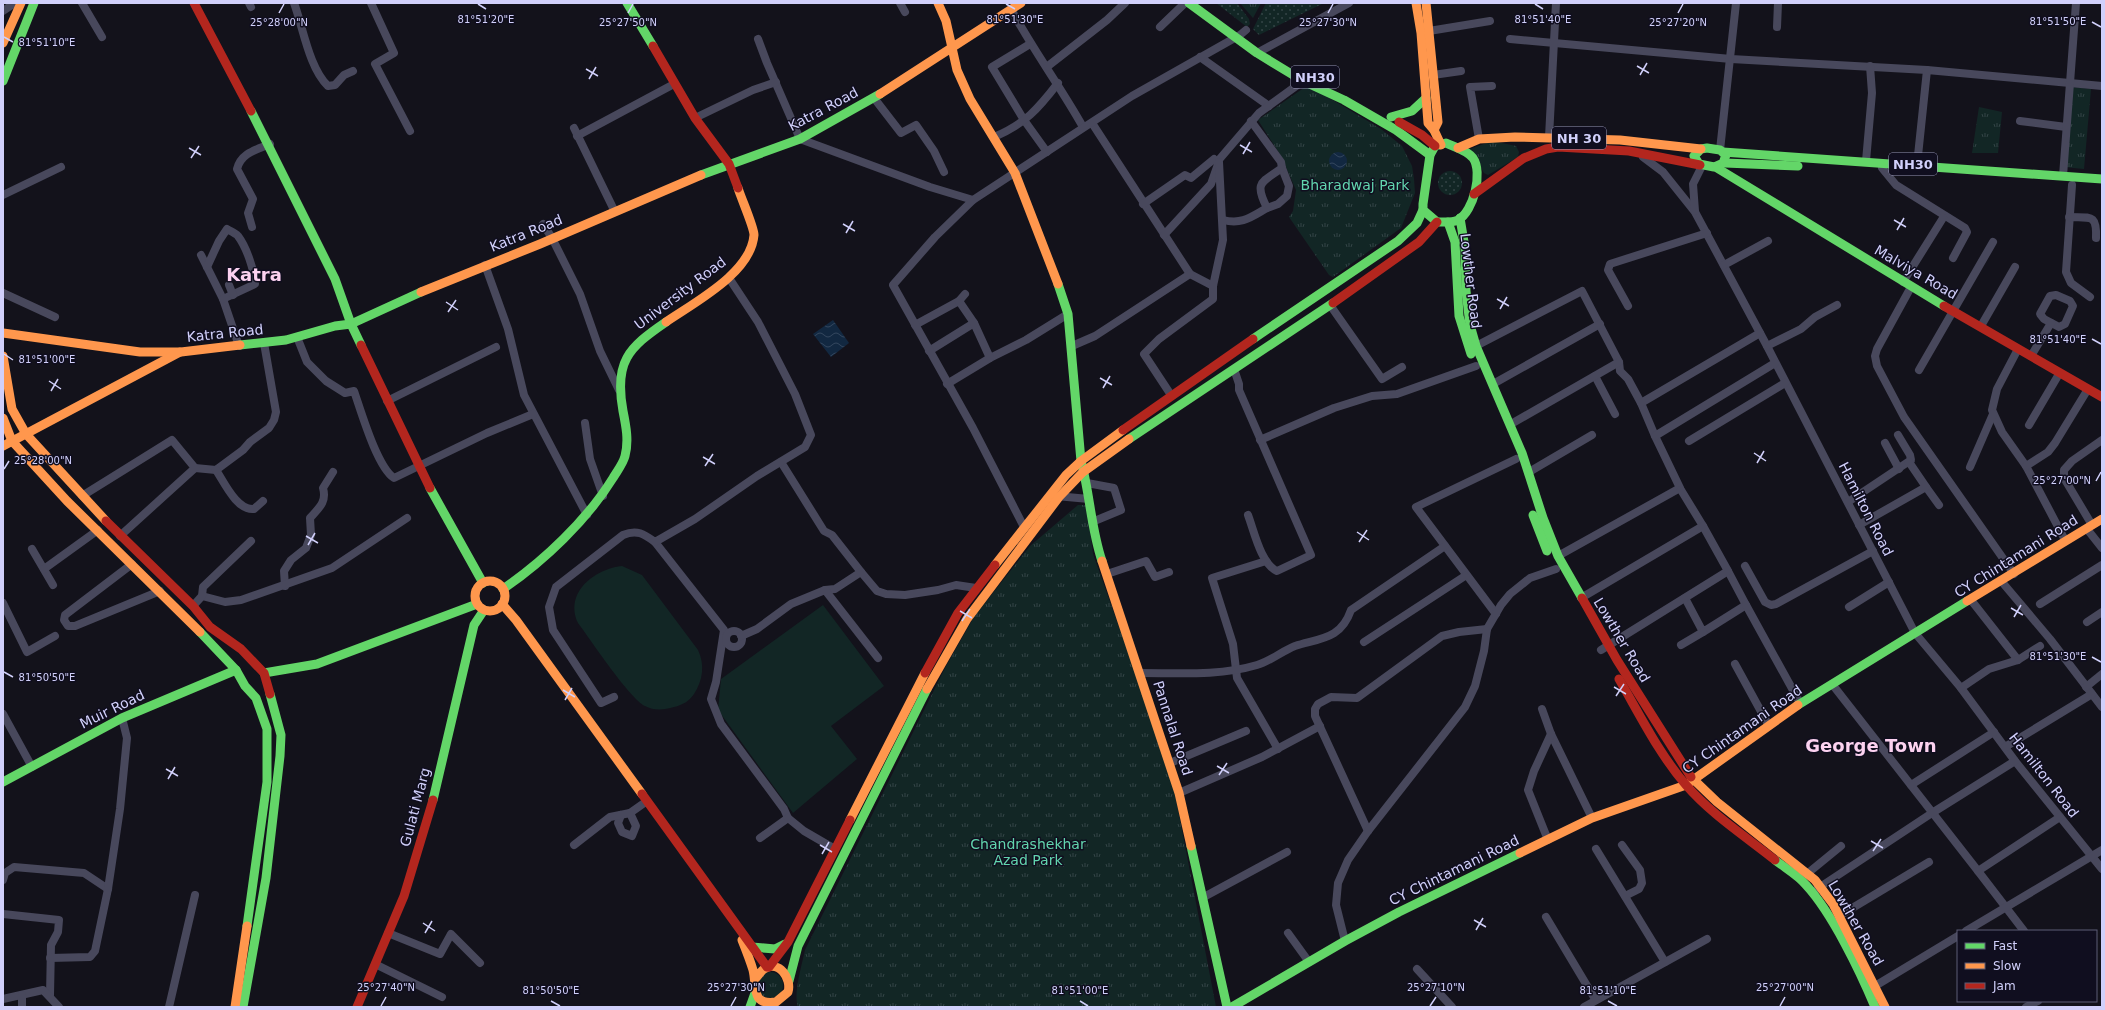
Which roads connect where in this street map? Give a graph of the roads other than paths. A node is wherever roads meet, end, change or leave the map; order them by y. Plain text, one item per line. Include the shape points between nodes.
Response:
1 (15, 3) edge
2 (21, 3) edge
3 (34, 3) edge
4 (82, 3) edge
5 (194, 3) edge
6 (294, 3) edge
7 (372, 3) edge
8 (627, 3) edge
9 (900, 3) edge
10 (938, 3) edge
11 (1021, 3) edge
12 (1125, 3) edge
13 (1185, 3) edge
14 (1189, 3) edge
15 (1198, 3) edge
16 (1349, 3) edge
17 (1416, 3) edge
18 (1426, 3) edge
19 (1556, 3) edge
20 (1736, 3) edge
21 (1778, 3) edge
22 (2076, 3) edge
23 (1011, 9) junction
24 (3, 11) edge
25 (905, 12) dead end
26 (1490, 21) dead end
27 (1160, 27) dead end
28 (1777, 27) dead end
29 (1429, 31) junction
30 (1240, 34) junction
31 (102, 37) dead end
32 (758, 39) dead end
33 (1510, 39) dead end
34 (1554, 42) junction
35 (3, 43) edge
36 (1030, 44) junction
37 (951, 49) junction
38 (1259, 51) junction
39 (1200, 57) junction
40 (1731, 59) junction
41 (1048, 66) junction
42 (1870, 66) junction
43 (1927, 70) junction
44 (353, 71) dead end
45 (1461, 71) dead end
46 (1433, 75) junction
47 (3, 81) edge
48 (1303, 81) junction
49 (776, 82) junction
50 (1058, 83) junction
51 (2069, 83) junction
52 (674, 84) junction
53 (1492, 86) dead end
54 (2102, 86) edge
55 (874, 98) junction
56 (1426, 98) junction
57 (1269, 106) junction
58 (1391, 117) junction
59 (695, 118) junction
60 (1024, 120) junction
61 (1251, 121) junction
62 (2020, 121) dead end
63 (1092, 123) junction
64 (1084, 127) junction
65 (2066, 127) junction
66 (574, 128) dead end
67 (1434, 130) junction
68 (410, 131) dead end
69 (577, 136) junction
70 (994, 137) junction
71 (1549, 137) junction
72 (800, 139) junction
73 (1479, 139) junction
74 (270, 144) junction
75 (1438, 146) junction
76 (1458, 148) junction
77 (1701, 149) junction
78 (1629, 150) junction
79 (1722, 151) junction
80 (1046, 152) junction
81 (1430, 154) junction
82 (1866, 161) junction
83 (1218, 162) junction
84 (729, 164) junction
85 (1917, 164) junction
86 (1701, 165) junction
87 (1721, 165) junction
88 (61, 167) dead end
89 (1282, 168) junction
90 (1882, 168) junction
91 (944, 172) dead end
92 (1015, 174) junction
93 (2063, 176) junction
94 (2102, 179) edge
95 (2072, 185) junction
96 (2102, 187) edge
97 (1474, 194) junction
98 (3, 195) edge
99 (974, 200) junction
100 (1144, 204) junction
101 (1267, 208) junction
102 (1423, 210) junction
103 (615, 212) junction
104 (1696, 212) junction
105 (2069, 217) junction
106 (1460, 218) junction
107 (1943, 218) dead end
108 (1223, 220) junction
109 (1436, 222) junction
110 (1448, 222) junction
111 (542, 224) dead end
112 (252, 227) dead end
113 (1707, 233) junction
114 (1164, 235) junction
115 (552, 238) junction
116 (2096, 238) dead end
117 (1768, 241) dead end
118 (1993, 242) dead end
119 (201, 255) dead end
120 (1953, 258) dead end
121 (485, 265) junction
122 (1724, 265) junction
123 (2015, 267) dead end
124 (207, 268) junction
125 (1190, 274) junction
126 (729, 278) junction
127 (229, 285) dead end
128 (1907, 285) junction
129 (1214, 286) junction
130 (3, 293) edge
131 (965, 294) dead end
132 (233, 295) junction
133 (2090, 297) dead end
134 (224, 299) junction
135 (960, 301) junction
136 (1837, 305) dead end
137 (1330, 306) junction
138 (1628, 306) dead end
139 (1953, 310) junction
140 (1068, 314) junction
141 (55, 317) dead end
142 (974, 323) junction
143 (2051, 323) dead end
144 (351, 324) junction
145 (1600, 324) junction
146 (915, 325) junction
147 (1981, 326) junction
148 (3, 333) edge
149 (1760, 334) junction
150 (296, 337) junction
151 (264, 343) junction
152 (239, 346) junction
153 (1072, 346) junction
154 (1476, 346) junction
155 (1767, 346) junction
156 (496, 347) dead end
157 (2018, 349) junction
158 (929, 351) junction
159 (181, 352) junction
160 (3, 356) edge
161 (2031, 356) junction
162 (990, 358) junction
163 (1619, 362) junction
164 (1775, 363) junction
165 (1476, 366) junction
166 (1402, 367) dead end
167 (1234, 369) junction
168 (1920, 370) dead end
169 (2059, 374) junction
170 (1595, 376) junction
171 (1785, 383) junction
172 (947, 384) junction
173 (1493, 384) junction
174 (2088, 389) junction
175 (621, 395) junction
176 (1171, 395) junction
177 (2102, 397) edge
178 (387, 402) junction
179 (1641, 403) junction
180 (533, 414) junction
181 (1615, 414) dead end
182 (1993, 414) junction
183 (3, 418) edge
184 (585, 423) dead end
185 (1511, 424) junction
186 (2029, 425) dead end
187 (26, 434) junction
188 (1592, 435) dead end
189 (1898, 435) dead end
190 (1655, 436) junction
191 (1260, 440) junction
192 (2102, 440) edge
193 (12, 441) junction
194 (1689, 441) dead end
195 (1884, 443) dead end
196 (3, 446) edge
197 (1516, 459) junction
198 (1081, 461) junction
199 (781, 462) junction
200 (1909, 462) junction
201 (2026, 466) junction
202 (419, 467) junction
203 (1970, 467) dead end
204 (195, 468) junction
205 (1898, 469) junction
206 (216, 470) junction
207 (333, 472) dead end
208 (1083, 472) junction
209 (1529, 472) junction
210 (1087, 483) junction
211 (1926, 487) junction
212 (1681, 490) dead end
213 (1055, 495) junction
214 (82, 496) junction
215 (603, 496) junction
216 (1089, 499) junction
217 (263, 502) dead end
218 (1848, 502) junction
219 (1939, 505) dead end
220 (1248, 515) dead end
221 (587, 516) junction
222 (407, 518) dead end
223 (2102, 519) edge
224 (1092, 522) junction
225 (1859, 525) junction
226 (1703, 526) junction
227 (1024, 527) junction
228 (2089, 527) junction
229 (98, 530) junction
230 (120, 536) junction
231 (2065, 540) junction
232 (251, 541) dead end
233 (655, 542) junction
234 (1445, 546) junction
235 (2102, 548) edge
236 (32, 549) dead end
237 (1873, 551) junction
238 (1558, 556) junction
239 (1266, 561) junction
240 (132, 564) junction
241 (2102, 565) edge
242 (1745, 566) dead end
243 (44, 569) junction
244 (1556, 569) junction
245 (1728, 571) junction
246 (861, 572) junction
247 (1169, 572) dead end
248 (1107, 574) junction
249 (2014, 574) junction
250 (1465, 576) junction
251 (1889, 582) junction
252 (2002, 582) junction
253 (483, 583) junction
254 (54, 585) dead end
255 (285, 586) junction
256 (976, 588) junction
257 (503, 589) junction
258 (825, 590) junction
259 (160, 591) junction
260 (202, 596) junction
261 (1581, 598) junction
262 (1684, 598) junction
263 (1971, 600) junction
264 (3, 603) edge
265 (477, 604) junction
266 (502, 604) junction
267 (2040, 604) dead end
268 (1746, 605) junction
269 (193, 606) junction
270 (1848, 607) dead end
271 (484, 610) junction
272 (2102, 612) edge
273 (1496, 614) junction
274 (2086, 622) dead end
275 (1487, 629) junction
276 (1703, 632) junction
277 (1915, 633) junction
278 (55, 636) dead end
279 (741, 636) dead end
280 (1364, 642) dead end
281 (1680, 645) dead end
282 (2040, 646) dead end
283 (1605, 648) junction
284 (247, 655) junction
285 (878, 658) dead end
286 (2018, 660) junction
287 (1735, 664) dead end
288 (233, 666) junction
289 (1236, 670) junction
290 (1141, 673) junction
291 (2102, 674) edge
292 (265, 676) junction
293 (1832, 684) junction
294 (2086, 687) junction
295 (1961, 688) junction
296 (250, 692) junction
297 (2092, 694) junction
298 (614, 697) dead end
299 (1800, 703) junction
300 (2102, 707) edge
301 (1542, 709) dead end
302 (3, 714) edge
303 (122, 718) junction
304 (1320, 726) junction
305 (1769, 726) junction
306 (1246, 730) dead end
307 (1994, 732) junction
308 (1551, 734) junction
309 (2005, 747) junction
310 (1278, 749) junction
311 (2015, 761) junction
312 (1170, 763) junction
313 (32, 767) junction
314 (1694, 780) junction
315 (3, 782) edge
316 (1686, 785) junction
317 (1911, 785) junction
318 (1179, 793) junction
319 (647, 801) junction
320 (630, 813) junction
321 (1932, 813) junction
322 (621, 815) junction
323 (2060, 817) junction
324 (788, 818) junction
325 (1592, 818) junction
326 (1368, 831) junction
327 (760, 838) dead end
328 (1548, 840) junction
329 (574, 845) dead end
330 (1622, 845) dead end
331 (1841, 846) dead end
332 (835, 849) junction
333 (1596, 849) dead end
334 (2102, 850) edge
335 (1287, 852) dead end
336 (2091, 856) junction
337 (1929, 862) dead end
338 (2102, 869) edge
339 (1978, 871) junction
340 (1808, 873) junction
341 (3, 880) edge
342 (108, 889) junction
343 (1817, 889) junction
344 (195, 895) dead end
345 (1625, 896) junction
346 (1202, 898) junction
347 (2006, 908) junction
348 (3, 914) edge
349 (1839, 916) junction
350 (1546, 917) dead end
351 (738, 929) junction
352 (1968, 930) edge
353 (2023, 930) edge
354 (388, 933) junction
355 (1288, 933) dead end
356 (1957, 937) edge
357 (1707, 939) dead end
358 (1345, 941) junction
359 (788, 942) junction
360 (752, 947) junction
361 (50, 958) junction
362 (1309, 962) junction
363 (1665, 962) junction
364 (480, 963) dead end
365 (375, 964) junction
366 (768, 967) junction
367 (1417, 969) dead end
368 (755, 979) junction
369 (788, 981) junction
370 (1875, 986) junction
371 (756, 993) junction
372 (22, 995) junction
373 (50, 995) junction
374 (442, 997) dead end
375 (783, 998) junction
376 (3, 999) edge
377 (1595, 999) junction
378 (2036, 1002) edge
379 (770, 1005) edge
380 (22, 1007) edge
381 (59, 1007) edge
382 (169, 1007) edge
383 (235, 1007) edge
384 (244, 1007) edge
385 (357, 1007) edge
386 (750, 1007) edge
387 (787, 1007) edge
388 (1227, 1007) edge
389 (1232, 1007) edge
390 (1452, 1007) edge
391 (1584, 1007) edge
392 (1874, 1007) edge
393 (1885, 1007) edge
394 (2026, 1007) edge

1 - 24 street
2 - 35 main road
3 - 47 main road
4 - 31 street
5 - 74 main road
6 - 44 street via 323,81 328,86 335,85 344,75
7 - 68 street via 394,54 375,64
8 - 52 main road, University Road
9 - 25 street
10 - 37 main road, Pannalal Road via 946,20
11 - 23 main road, Katra Road
12 - 41 street
13 - 27 street
14 - 30 main road
15 - 30 main road
16 - 38 street
17 - 56 main road
18 - 29 main road
19 - 34 street
20 - 40 street
21 - 28 street
22 - 51 street
23 - 36 street
23 - 37 main road, Katra Road
26 - 29 street
29 - 46 main road
30 - 38 main road
30 - 39 street
32 - 49 street
33 - 34 street
34 - 40 street
34 - 71 street
36 - 41 street
36 - 60 street via 992,67
37 - 55 main road, Katra Road
37 - 70 main road, Pannalal Road via 970,99
38 - 48 main road
38 - 58 main road, NH30
39 - 57 street
39 - 63 street via 1132,96
40 - 42 street
40 - 79 street
41 - 50 street
42 - 43 street
42 - 82 street via 1872,93
43 - 51 street
43 - 85 street
45 - 46 street
46 - 67 main road via 1438,122
48 - 57 street
48 - 81 main road via 1344,100 1396,130
49 - 59 street via 753,90
49 - 72 street
50 - 60 street via 1037,110
50 - 64 street
51 - 54 street
51 - 65 street
52 - 59 main road, University Road
52 - 69 street
53 - 73 street via 1470,87
55 - 72 main road, Katra Road
55 - 91 street via 901,133 916,125 934,151
56 - 58 main road via 1412,111
56 - 67 main road via 1428,123
57 - 61 street
58 - 75 main road, NH30
59 - 84 main road, University Road
60 - 70 street via 1007,132
60 - 80 street
61 - 83 street
61 - 89 street via 1281,162
62 - 65 street
63 - 64 street
63 - 100 street
64 - 80 street
65 - 93 street
66 - 69 street
67 - 75 main road
69 - 103 street
70 - 92 main road, Pannalal Road
71 - 73 main road, NH 30
71 - 77 main road, NH 30 via 1620,140
72 - 84 main road, Katra Road
72 - 99 street via 930,187
73 - 76 main road, NH 30
74 - 112 street via 248,153 240,160 237,169 253,199 248,213
74 - 144 main road via 335,279
75 - 76 main road, NH30 via 1446,143
75 - 81 main road
76 - 97 main road, NH30 via 1473,158 1476,164 1478,180
77 - 79 main road, NH 30
77 - 86 main road via 1694,156
78 - 86 main road, NH 30
78 - 97 main road, NH 30 via 1547,148 1526,157
78 - 104 street, Hamilton Road via 1646,158 1663,172
79 - 82 main road, NH30
79 - 87 main road via 1726,159
80 - 92 street
81 - 102 main road
82 - 85 main road, NH30
83 - 100 street via 1214,160 1191,178 1186,175 1182,177
83 - 108 street
83 - 114 street via 1211,184
84 - 103 main road, Katra Road
84 - 126 main road, University Road via 754,234 749,255
85 - 93 main road, NH30
86 - 87 main road, NH 30
86 - 104 street via 1692,184
87 - 90 main road, NH30
87 - 128 main road, Malviya Road
88 - 98 street
89 - 101 street via 1263,181 1260,188
89 - 101 street via 1289,186 1288,196
90 - 95 main road, NH30
90 - 120 street via 1904,190 1965,228 1965,236
92 - 99 street
92 - 140 main road, Pannalal Road via 1052,264
93 - 94 main road, NH30
95 - 96 main road, NH30
95 - 105 street
97 - 106 main road, NH30
99 - 146 street via 935,237 893,285
100 - 114 street
101 - 108 street via 1241,222
102 - 109 main road
102 - 176 main road via 1417,223 1398,241
103 - 115 main road, Katra Road
104 - 113 street, Hamilton Road
105 - 116 street via 2089,218 2095,221
105 - 133 street via 2067,277
106 - 110 main road
106 - 154 main road, Lowther Road via 1465,248 1467,313
107 - 128 street
108 - 129 street via 1223,240
109 - 110 main road
109 - 137 main road via 1428,235
110 - 165 main road, Lowther Road via 1455,242 1459,316
111 - 115 street
113 - 122 street, Hamilton Road
113 - 138 street via 1610,264 1608,270
114 - 125 street
115 - 121 main road, Katra Road
115 - 175 street via 580,294 600,351
117 - 122 street
118 - 139 street
119 - 124 street
121 - 144 main road, Katra Road
121 - 180 street via 508,328 524,395
122 - 149 street, Hamilton Road
123 - 147 street
124 - 132 street via 227,228 238,236 255,284
124 - 134 street
125 - 129 street
125 - 153 street via 1095,336
126 - 175 main road, University Road via 640,340 622,368
126 - 199 street via 758,322 795,394 810,431 808,444
127 - 132 street
128 - 139 main road, Malviya Road
128 - 249 street via 1877,349 1877,366 1904,417
129 - 176 street via 1213,299 1144,354
130 - 141 street
131 - 135 street
132 - 134 street
134 - 152 street
135 - 142 street
135 - 146 street
136 - 155 street via 1815,317 1801,329
137 - 166 street via 1382,379
137 - 167 main road
139 - 147 main road, Malviya Road
139 - 168 street
140 - 153 main road, Pannalal Road
140 - 162 street via 1026,340
142 - 158 street
142 - 162 street
143 - 161 street
144 - 150 main road, Katra Road
144 - 178 main road
145 - 154 street via 1582,291
145 - 163 street
145 - 173 street
146 - 158 street
147 - 157 main road, Malviya Road
148 - 159 main road, Katra Road via 140,352
149 - 155 street, Hamilton Road
149 - 179 street
150 - 151 main road, Katra Road
150 - 202 street via 306,362 326,381 345,393 354,391 375,448 389,474 394,478
151 - 152 main road, Katra Road
151 - 206 street via 276,412 274,420 244,450
152 - 159 main road, Katra Road
153 - 198 main road, Pannalal Road
154 - 173 main road, Lowther Road
155 - 164 street, Hamilton Road
156 - 178 street
157 - 161 main road, Malviya Road
157 - 182 street via 1997,389
158 - 172 street
159 - 187 main road
160 - 187 main road via 12,409
161 - 169 main road, Malviya Road
162 - 172 street
163 - 170 street
163 - 179 street via 1620,371 1628,379
164 - 171 street, Hamilton Road
164 - 190 street
165 - 191 street via 1397,394 1372,396 1334,408
165 - 197 main road, Lowther Road
167 - 191 street via 1239,390
167 - 208 main road
169 - 174 main road, Malviya Road
169 - 186 street
170 - 181 street
170 - 185 street
171 - 194 street
171 - 218 street, Hamilton Road
172 - 227 street via 973,428
173 - 185 main road, Lowther Road
174 - 177 main road, Malviya Road
174 - 201 street via 2048,452
175 - 215 main road, University Road via 627,440 625,457
176 - 198 main road
178 - 202 main road
179 - 190 street
180 - 202 street via 487,433
180 - 221 street
182 - 201 street via 2002,432
182 - 203 street
183 - 193 main road
184 - 215 street via 590,459
185 - 209 main road, Lowther Road
187 - 193 main road
187 - 214 main road
188 - 209 street
189 - 200 street via 1912,459
190 - 238 street via 1680,488
191 - 239 street via 1311,555 1277,571 1270,568
192 - 228 street via 2072,461 2064,470 2064,478
193 - 196 main road
193 - 229 main road via 67,501
195 - 205 street
197 - 234 street via 1416,507
197 - 244 main road, Lowther Road via 1540,536
198 - 208 main road, Pannalal Road
198 - 213 main road
199 - 233 street via 695,519
199 - 246 street via 824,531 832,535
200 - 205 street
200 - 211 street
201 - 231 street
202 - 253 main road
204 - 206 street
204 - 214 street via 172,440
204 - 230 street
205 - 218 street
206 - 217 street via 245,508 254,509
207 - 255 street via 323,488 323,504 310,518 311,535 306,548 291,560 284,571
208 - 210 main road, Pannalal Road
208 - 213 main road
209 - 238 main road, Lowther Road
210 - 216 main road, Pannalal Road
210 - 224 street via 1114,488 1121,510
211 - 219 street
211 - 225 street
212 - 226 street
213 - 216 street
213 - 227 main road
213 - 369 main road via 967,618 938,668 798,946
214 - 230 main road
215 - 221 main road, University Road
216 - 224 main road, Pannalal Road
218 - 225 street, Hamilton Road
220 - 239 street
221 - 257 main road, University Road
222 - 255 street via 332,568
223 - 228 main road, CY Chintamani Road
224 - 248 main road, Pannalal Road
225 - 237 street, Hamilton Road
226 - 245 street
226 - 261 street
227 - 256 main road
228 - 231 main road, CY Chintamani Road
228 - 235 street
229 - 240 main road
229 - 243 street
230 - 269 main road
231 - 249 main road, CY Chintamani Road
232 - 260 street via 203,587
233 - 298 street via 642,532 623,535 556,587 552,595 549,607 552,630 601,703
233 - 324 street via 724,630 711,699 715,711 721,724
234 - 250 street
234 - 289 street via 1351,610 1340,630 1294,647 1257,665
236 - 243 street
237 - 242 street via 1771,605 1765,602
237 - 251 street, Hamilton Road
238 - 261 main road, Lowther Road
239 - 289 street via 1212,578 1233,644
240 - 259 main road
240 - 259 street via 65,615 64,620 68,626 75,626
241 - 267 street
243 - 254 street
244 - 273 street via 1530,578 1510,594
244 - 283 main road, Lowther Road
245 - 262 street
245 - 268 street
246 - 256 street via 876,591 886,594 911,594 956,584
246 - 258 street via 835,589
247 - 248 street via 1155,577 1146,561
248 - 290 main road, Pannalal Road
249 - 252 main road, CY Chintamani Road
250 - 273 street
250 - 280 street
251 - 270 street
251 - 277 street, Hamilton Road
252 - 263 main road, CY Chintamani Road
252 - 294 street
253 - 257 main road via 494,582
253 - 265 main road via 475,592
255 - 260 street via 241,600 225,602
256 - 332 main road via 958,613 929,664
257 - 266 main road via 505,597
258 - 279 street via 791,604 757,629
258 - 285 street
259 - 288 main road
260 - 269 street
261 - 283 main road, Lowther Road
262 - 276 street
262 - 283 street
263 - 277 main road, CY Chintamani Road
263 - 286 street
264 - 278 street via 27,652
265 - 271 main road
265 - 292 main road via 317,664
266 - 271 main road via 494,611
266 - 319 main road
268 - 276 street
268 - 299 street
269 - 284 main road via 210,627
271 - 354 main road, Gulati Marg via 474,625 429,816 404,896
272 - 274 street
273 - 275 street
275 - 304 street via 1442,636 1357,698 1331,697 1318,704 1315,716
275 - 326 street via 1475,686 1465,707
276 - 281 street
277 - 293 main road, CY Chintamani Road
277 - 295 street, Hamilton Road
282 - 286 street
283 - 314 main road, Lowther Road
283 - 316 main road, Lowther Road via 1665,757
284 - 288 main road, Muir Road via 240,653
284 - 292 main road
286 - 295 street via 1989,669
287 - 305 street
288 - 296 main road
288 - 303 main road, Muir Road
289 - 290 street
289 - 310 street via 1237,678
290 - 312 main road, Pannalal Road
291 - 294 street
292 - 296 main road via 258,693
292 - 384 main road via 281,736 280,756 266,878
293 - 299 main road, CY Chintamani Road
293 - 317 street
294 - 297 street
295 - 307 street, Hamilton Road
296 - 383 main road via 256,698 267,729 267,782
297 - 300 street
297 - 309 street
299 - 305 main road, CY Chintamani Road
301 - 308 street
302 - 313 street
303 - 313 main road, Muir Road
303 - 342 street via 127,738
304 - 310 street
304 - 326 street
305 - 314 main road, CY Chintamani Road
306 - 312 street
307 - 309 street, Hamilton Road
307 - 317 street
308 - 325 street
308 - 328 street via 1528,790
309 - 311 street, Hamilton Road
310 - 318 street
311 - 321 street
311 - 323 street, Hamilton Road
312 - 318 main road, Pannalal Road
313 - 315 main road, Muir Road
314 - 316 main road, CY Chintamani Road
314 - 340 main road, Lowther Road via 1717,802
316 - 325 main road, CY Chintamani Road
316 - 343 main road, Lowther Road via 1712,810 1805,883
317 - 321 street
318 - 346 main road, Pannalal Road
319 - 320 street
319 - 351 main road
320 - 322 street
320 - 322 street via 636,826 632,836 622,832 618,823
321 - 339 street
321 - 343 street
322 - 329 street via 610,817
323 - 336 street, Hamilton Road
323 - 339 street
324 - 327 street
324 - 332 street via 804,831
325 - 328 main road, CY Chintamani Road
326 - 358 street via 1348,860 1338,883 1336,905
328 - 358 main road, CY Chintamani Road
330 - 345 street via 1640,870 1642,883 1639,889
331 - 340 street
332 - 359 main road
333 - 345 street
334 - 336 street
335 - 346 street
336 - 338 street, Hamilton Road
336 - 347 street
337 - 349 street
339 - 347 street
340 - 343 main road, Lowther Road
341 - 342 street via 5,873 14,867 35,868 84,873
342 - 361 street via 94,955 80,958
343 - 349 main road, Lowther Road
343 - 392 main road, Lowther Road
344 - 382 street
345 - 363 street
346 - 388 main road, Pannalal Road
347 - 352 street
347 - 353 street
348 - 361 street via 59,920 58,932 51,945
349 - 370 main road, Lowther Road
350 - 377 street
351 - 360 main road
351 - 368 main road
354 - 364 street via 440,954 451,934
354 - 365 main road, Gulati Marg
355 - 362 street
356 - 370 street
357 - 363 street
358 - 362 main road, CY Chintamani Road
359 - 360 main road via 776,949
359 - 366 main road
360 - 366 main road
361 - 373 street
362 - 389 main road, CY Chintamani Road
363 - 377 street
365 - 374 street
365 - 385 main road, Gulati Marg
366 - 368 main road via 759,972
366 - 369 main road via 781,970
367 - 390 street
368 - 371 main road
369 - 375 main road via 788,990
370 - 393 main road, Lowther Road
371 - 379 main road
371 - 386 main road
372 - 373 street via 43,990
372 - 376 street
372 - 380 street
373 - 381 street
375 - 379 main road
375 - 387 main road
377 - 391 street
378 - 394 street

